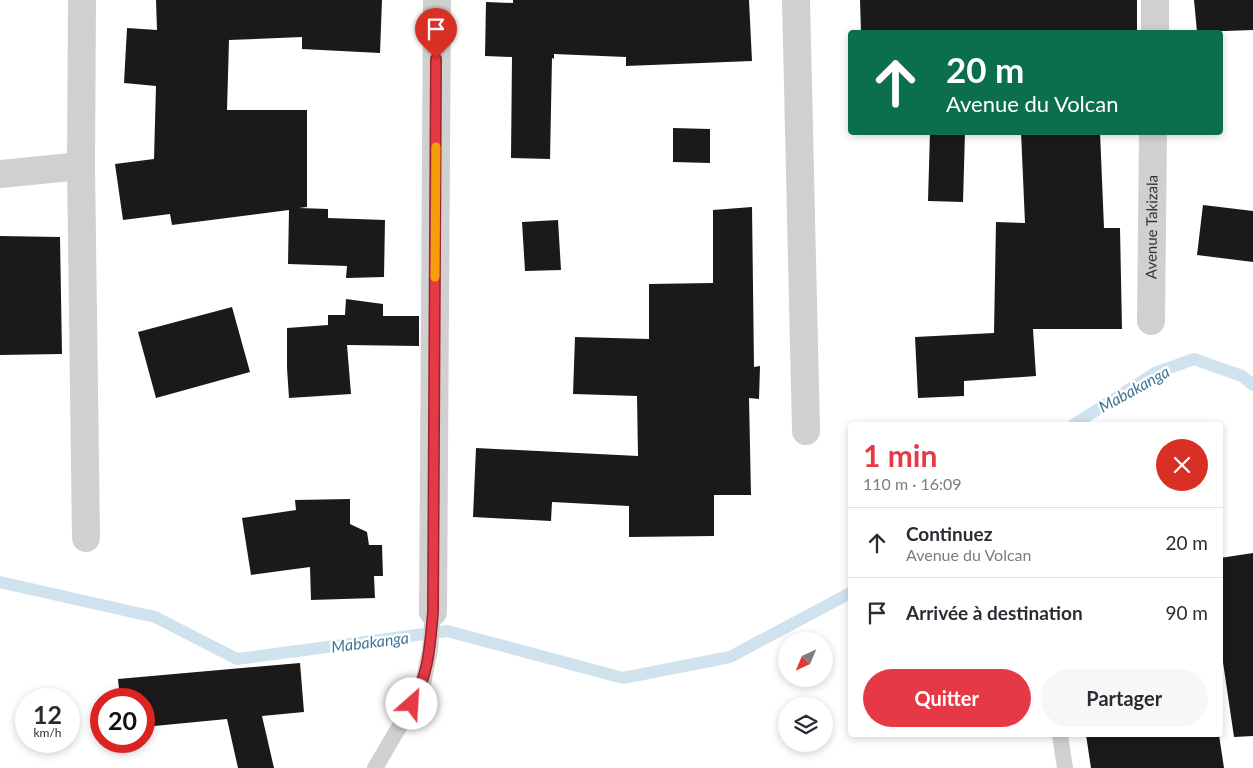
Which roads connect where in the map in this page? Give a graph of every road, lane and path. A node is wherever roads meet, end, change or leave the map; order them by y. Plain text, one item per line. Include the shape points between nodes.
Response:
1 (82, 0) edge
2 (437, 0) edge
3 (796, 0) edge
4 (1155, 0) edge
5 (1155, 30) edge
6 (1154, 135) edge
7 (81, 166) junction
8 (0, 174) edge
9 (1151, 322) dead end
10 (806, 431) dead end
11 (86, 538) dead end
12 (433, 612) joint
13 (1060, 737) edge
14 (375, 768) edge
15 (1065, 768) edge

1 - 7 street
2 - 12 street
3 - 10 street
4 - 5 street
6 - 9 street, Avenue Takizala
7 - 8 street
7 - 11 street
12 - 14 lane via 422,688
13 - 15 lane

